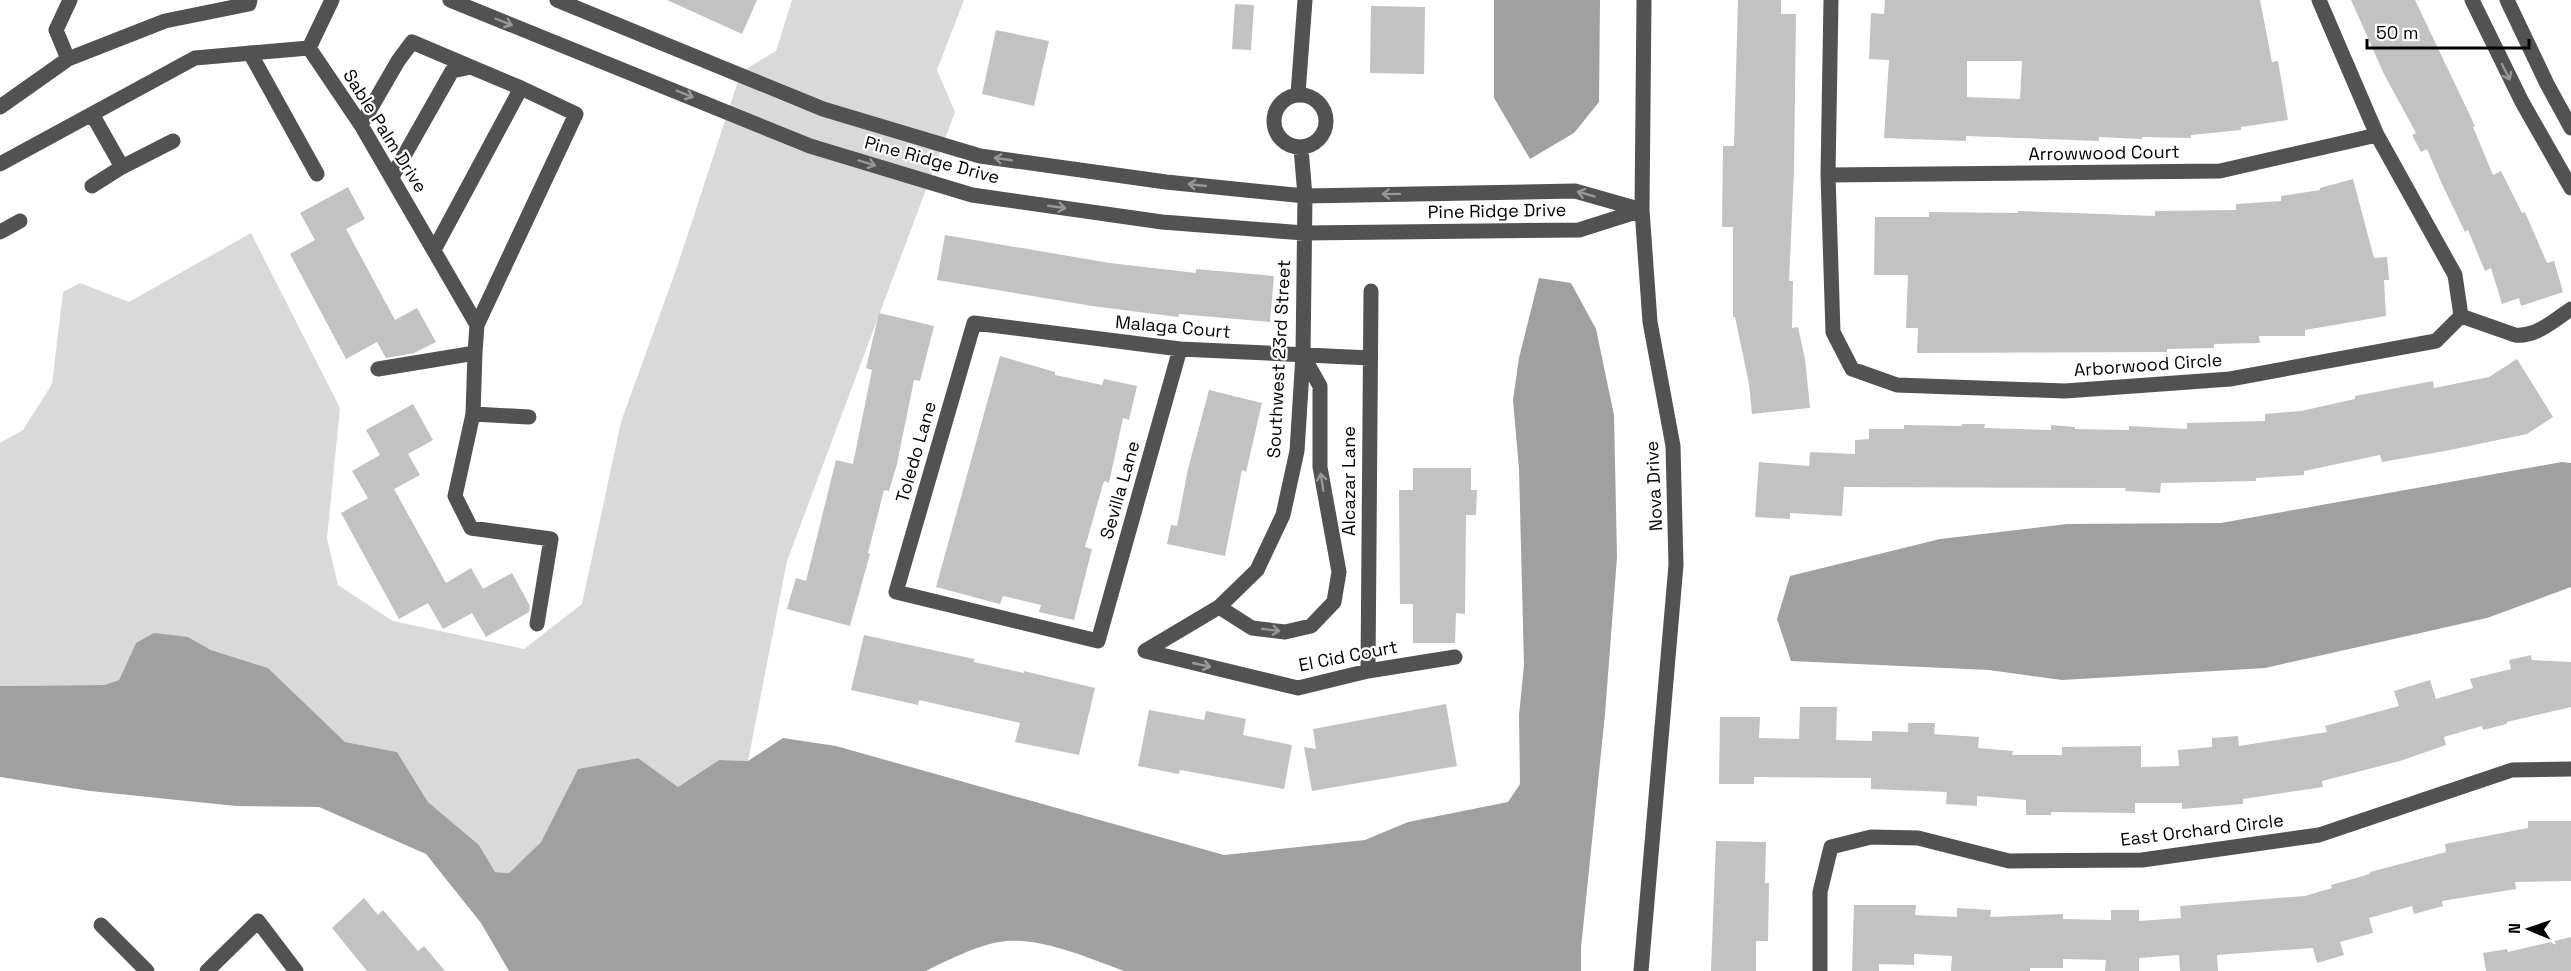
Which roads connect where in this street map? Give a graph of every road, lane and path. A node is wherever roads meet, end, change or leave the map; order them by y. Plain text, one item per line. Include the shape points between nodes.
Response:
1 (70, 0) edge
2 (250, 0) edge
3 (332, 0) edge
4 (450, 0) edge
5 (556, 0) edge
6 (1305, 0) edge
7 (1644, 0) edge
8 (1831, 0) edge
9 (2319, 0) edge
10 (2472, 0) edge
11 (2507, 0) edge
12 (309, 48) junction
13 (250, 53) junction
14 (68, 59) junction
15 (471, 67) junction
16 (522, 88) junction
17 (1298, 94) junction
18 (0, 107) edge
19 (92, 114) junction
20 (361, 125) junction
21 (2571, 128) edge
22 (2377, 135) junction
23 (173, 141) dead end
24 (1301, 148) junction
25 (0, 164) edge
26 (122, 167) junction
27 (317, 174) dead end
28 (1828, 175) junction
29 (392, 177) junction
30 (92, 186) dead end
31 (2571, 188) edge
32 (1305, 196) junction
33 (1642, 210) junction
34 (20, 220) dead end
35 (0, 232) edge
36 (1304, 233) junction
37 (434, 250) junction
38 (1371, 291) dead end
39 (2571, 309) edge
40 (2460, 315) junction
41 (974, 323) joint
42 (477, 325) junction
43 (1180, 349) junction
44 (475, 353) junction
45 (1303, 355) junction
46 (1370, 358) junction
47 (378, 369) dead end
48 (473, 414) junction
49 (530, 417) dead end
50 (1219, 607) junction
51 (537, 624) dead end
52 (1098, 641) joint
53 (1145, 651) joint
54 (1455, 657) dead end
55 (1368, 671) junction
56 (2571, 769) edge
57 (101, 926) dead end
58 (147, 971) edge
59 (207, 971) edge
60 (296, 971) edge
61 (1641, 971) edge
62 (1820, 971) edge

1 - 14 street via 56,30
2 - 14 street via 249,4 165,21
3 - 12 street
4 -> 36 street, Pine Ridge Drive via 810,146 972,195 1162,222
32 -> 5 street, Pine Ridge Drive via 1166,182 980,156 823,109
6 - 17 street
7 - 33 street, Nova Drive
8 - 28 street, Arborwood Circle
9 - 22 street
10 -> 31 street via 2522,102
11 - 21 street
12 - 13 street
12 - 20 street, Sable Palm Drive
13 - 19 street via 195,58
13 - 27 street
14 - 18 street
15 - 16 street
15 - 20 street via 412,42
15 - 29 street via 452,71
16 - 37 street
16 - 42 street via 576,114
17 - 24 street via 1281,102 1273,125 1286,144
17 - 24 street via 1316,100 1326,115 1324,133 1318,141
19 - 25 street
19 - 26 street
20 - 29 street, Sable Palm Drive
22 - 28 street, Arrowwood Court via 2220,171
22 - 40 street via 2455,275
23 - 26 street
24 - 32 street, Southwest 23rd Street
26 - 30 street
28 - 40 street, Arborwood Circle via 1833,332 1852,369 1897,385 2065,391 2230,379 2436,341
29 - 37 street, Sable Palm Drive
33 -> 32 street, Pine Ridge Drive via 1575,191
32 - 36 street, Southwest 23rd Street
33 - 36 street, Pine Ridge Drive via 1579,230
33 - 61 street, Nova Drive via 1650,322 1673,447 1676,565
34 - 35 street
36 - 45 street, Southwest 23rd Street
37 - 42 street, Sable Palm Drive
38 - 46 street, Alcazar Lane
39 - 40 street via 2524,336
41 - 43 street, Malaga Court
41 - 52 street, Toledo Lane via 896,592
42 - 44 street
43 - 45 street, Malaga Court
43 - 52 street, Sevilla Lane
44 - 47 street
44 - 48 street
45 - 46 street, Malaga Court
45 - 50 street, Southwest 23rd Street via 1298,451 1283,515 1257,570
50 -> 45 street via 1252,628 1285,632 1311,626 1334,602 1339,572 1320,467 1320,386
46 - 55 street, Alcazar Lane
48 - 49 street
48 - 51 street via 455,496 471,528 551,539
50 - 53 street, Southwest 23rd Street
53 -> 55 street, El Cid Court via 1298,688
54 - 55 street, El Cid Court
56 - 62 street, East Orchard Circle via 2512,770 2319,835 2142,860 2008,861 1918,838 1870,837 1831,848 1820,892
57 - 58 street
59 - 60 street via 258,921

